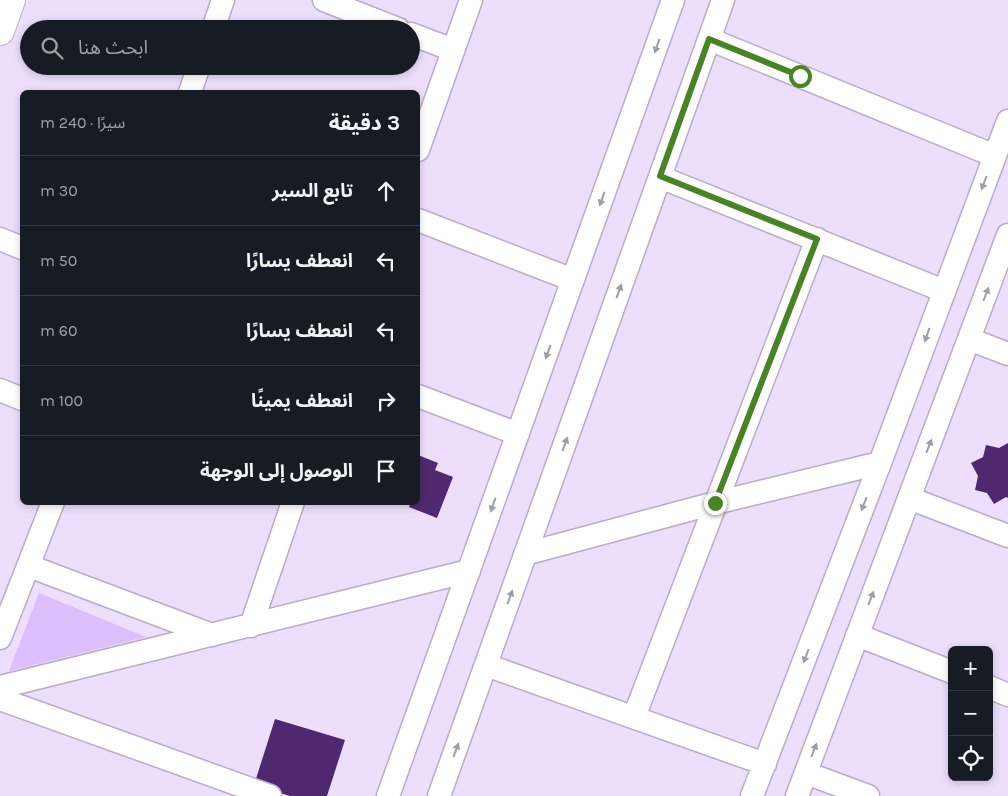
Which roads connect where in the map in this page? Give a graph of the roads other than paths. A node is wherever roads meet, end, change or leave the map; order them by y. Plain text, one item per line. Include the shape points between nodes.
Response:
1 (11, 0) edge
2 (224, 0) edge
3 (324, 0) edge
4 (472, 0) edge
5 (673, 0) edge
6 (723, 0) edge
7 (369, 8) edge
8 (216, 20) edge
9 (386, 20) edge
10 (0, 31) edge
11 (420, 37) edge
12 (709, 39) junction
13 (453, 50) junction
14 (196, 75) edge
15 (191, 90) edge
16 (1008, 121) edge
17 (420, 144) edge
18 (995, 156) junction
19 (660, 176) junction
20 (420, 221) edge
21 (1008, 235) edge
22 (0, 239) edge
23 (817, 239) junction
24 (20, 247) edge
25 (574, 280) junction
26 (944, 291) junction
27 (969, 339) junction
28 (1008, 354) edge
29 (0, 390) edge
30 (20, 397) edge
31 (420, 397) edge
32 (518, 434) junction
33 (880, 463) junction
34 (909, 498) junction
35 (715, 503) junction
36 (52, 505) edge
37 (290, 505) edge
38 (1008, 536) edge
39 (525, 554) junction
40 (28, 566) junction
41 (469, 572) junction
42 (251, 626) junction
43 (212, 635) junction
44 (857, 635) junction
45 (0, 638) edge
46 (486, 665) junction
47 (948, 670) edge
48 (0, 686) edge
49 (993, 689) edge
50 (1008, 695) edge
51 (0, 699) edge
52 (634, 717) junction
53 (765, 764) junction
54 (806, 773) junction
55 (270, 796) edge
56 (388, 796) edge
57 (439, 796) edge
58 (752, 796) edge
59 (797, 796) edge
60 (868, 796) edge

1 - 10 main road
2 - 8 street
3 - 7 street
4 - 13 street
5 -> 25 street
6 - 12 street
7 - 9 street
11 - 13 street
12 - 18 street
12 - 19 street
13 - 17 street
14 - 15 street
16 - 18 street
18 -> 26 street
19 - 23 street
39 -> 19 street
20 - 25 street
27 -> 21 street
22 - 24 street
23 - 26 street
23 - 35 street
25 -> 32 street
26 -> 33 street
27 - 28 street
34 -> 27 street
29 - 30 street
31 - 32 street
32 -> 41 street
33 - 35 street
33 -> 53 street
34 - 38 street
44 -> 34 street
35 - 39 street
35 - 52 street
36 - 40 street
37 - 42 street
46 -> 39 street
40 - 43 street
40 - 45 street
41 - 42 street
41 - 56 street
42 - 43 street
43 - 48 street
44 - 47 street
54 -> 44 street
46 - 52 street
57 -> 46 street
49 - 50 street
51 - 55 street
52 - 53 street
53 - 58 street
54 - 59 street
54 - 60 street

